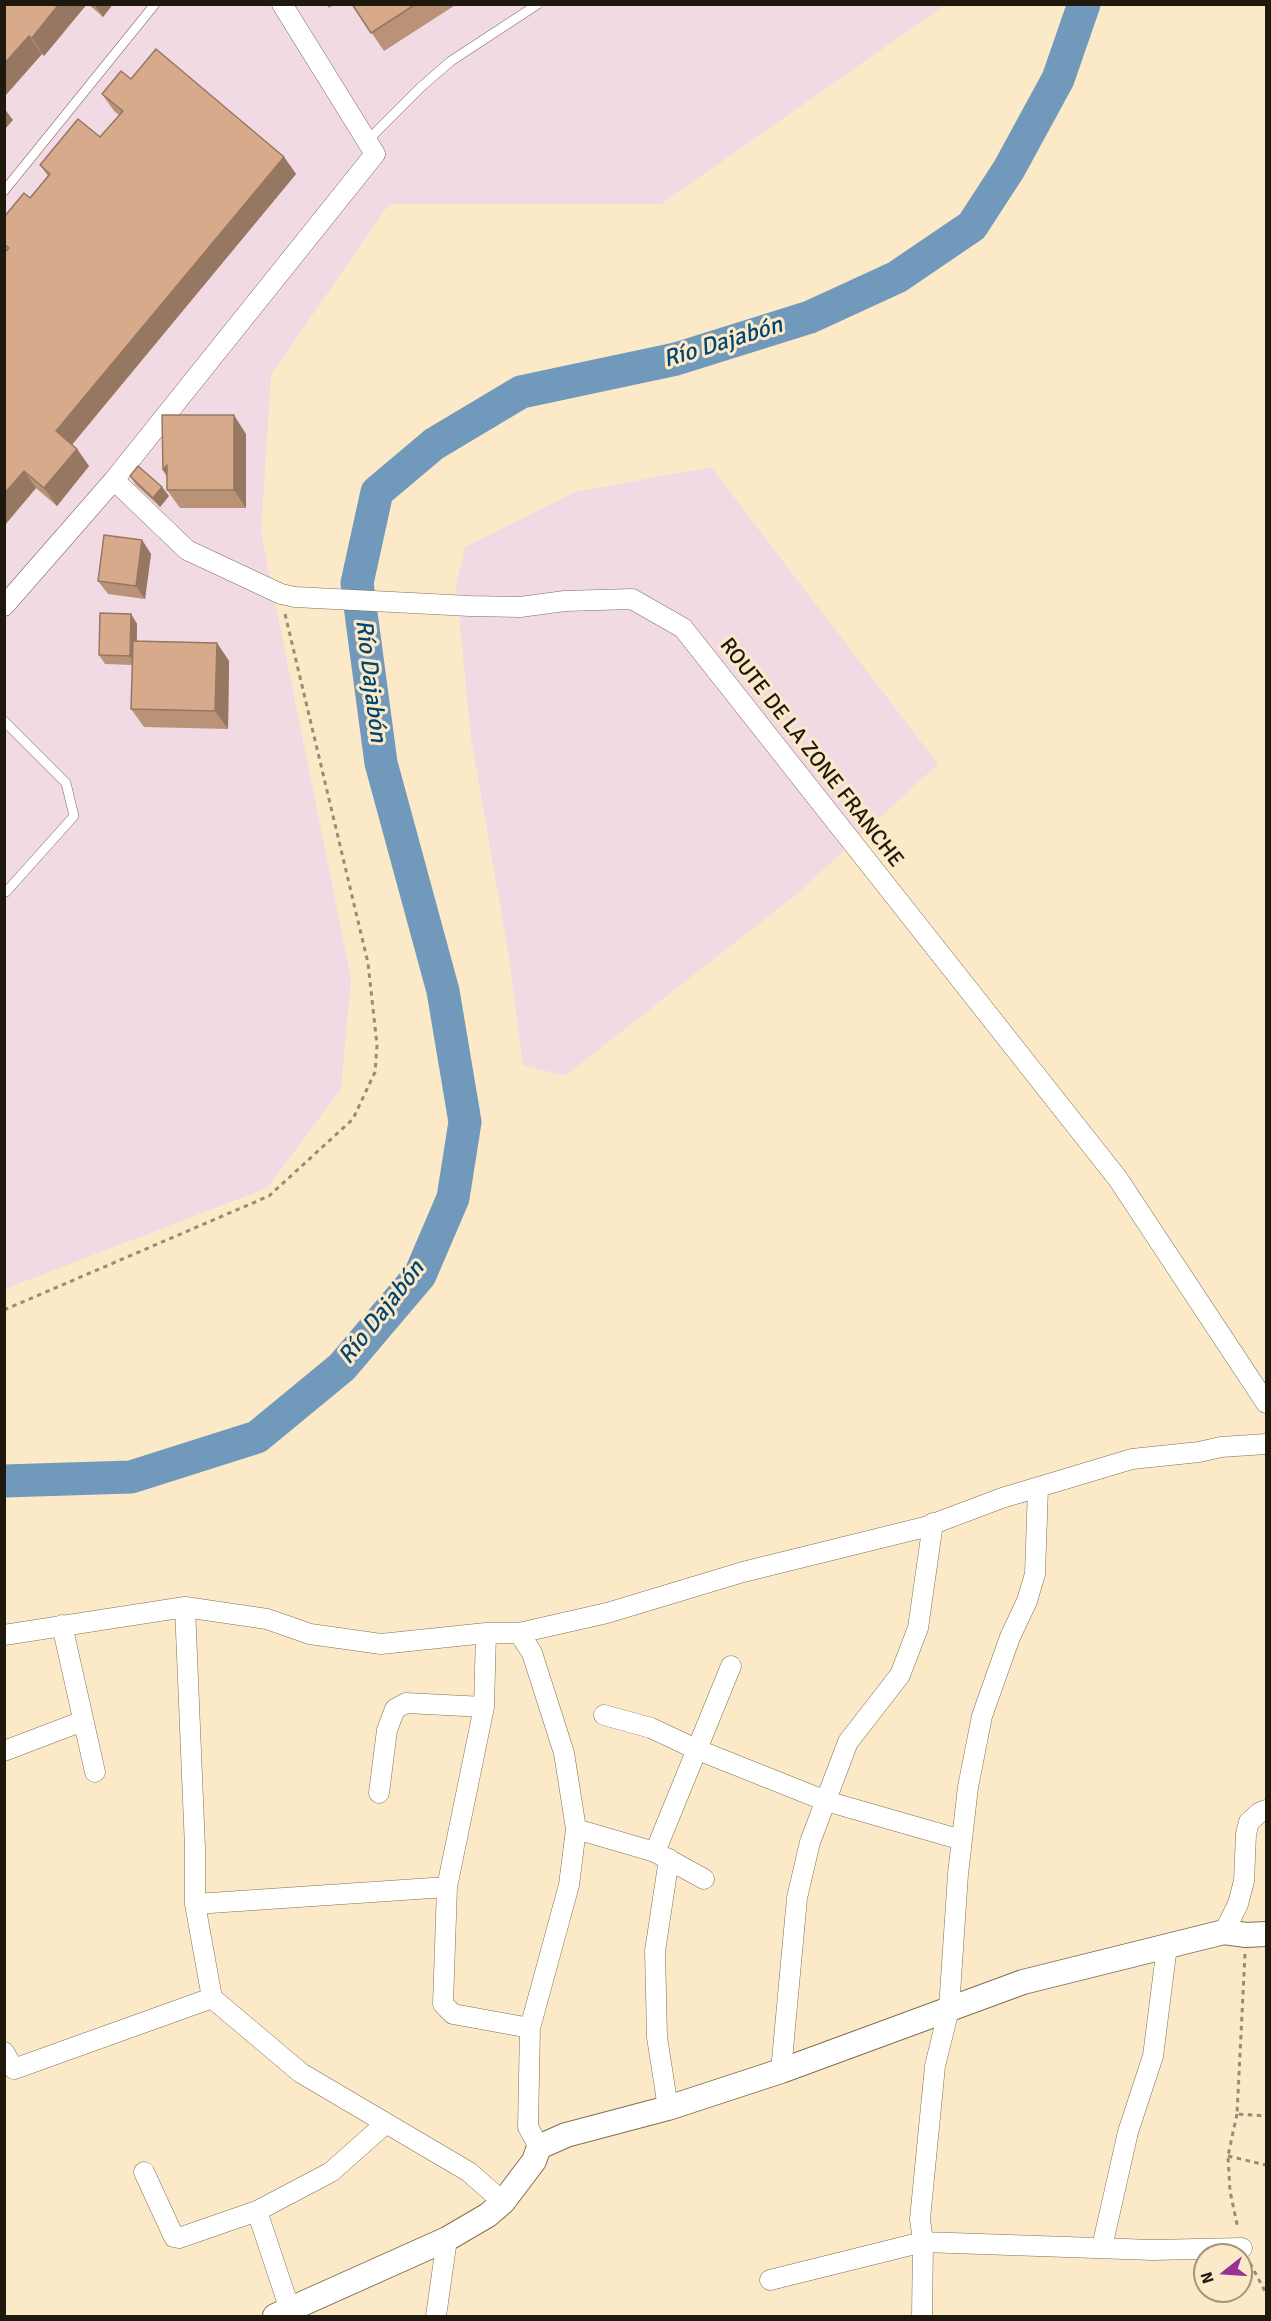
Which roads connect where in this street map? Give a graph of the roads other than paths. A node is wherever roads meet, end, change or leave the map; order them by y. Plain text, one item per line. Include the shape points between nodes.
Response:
1 (155, 4) edge
2 (282, 4) edge
3 (538, 4) edge
4 (367, 141) junction
5 (4, 191) edge
6 (114, 480) junction
7 (4, 606) edge
8 (4, 721) edge
9 (6, 892) edge
10 (1266, 1403) edge
11 (1266, 1444) edge
12 (1038, 1488) junction
13 (933, 1523) junction
14 (185, 1607) junction
15 (62, 1625) junction
16 (486, 1633) junction
17 (519, 1633) junction
18 (4, 1635) edge
19 (731, 1666) dead end
20 (484, 1707) junction
21 (604, 1715) dead end
22 (83, 1721) junction
23 (698, 1750) junction
24 (4, 1751) edge
25 (95, 1772) dead end
26 (379, 1793) dead end
27 (826, 1801) junction
28 (1266, 1810) edge
29 (576, 1829) junction
30 (962, 1840) junction
31 (662, 1856) junction
32 (704, 1879) dead end
33 (447, 1887) junction
34 (195, 1904) junction
35 (1246, 1934) edge
36 (1167, 1946) junction
37 (212, 1998) junction
38 (950, 2009) junction
39 (530, 2028) junction
40 (8, 2065) edge
41 (781, 2071) junction
42 (668, 2108) junction
43 (385, 2124) junction
44 (539, 2147) junction
45 (144, 2172) dead end
46 (503, 2202) junction
47 (257, 2211) junction
48 (447, 2239) junction
49 (922, 2242) junction
50 (1102, 2247) junction
51 (1193, 2249) edge
52 (770, 2280) dead end
53 (282, 2313) edge
54 (436, 2316) edge
55 (922, 2316) edge

1 - 5 lane
2 - 4 street
3 - 4 lane via 451,61
4 - 6 street via 375,154
6 - 7 street
6 - 10 street, ROUTE DE LA ZONE FRANCHE via 186,550 288,596 520,607 632,599 682,628 1118,1179
8 - 9 lane via 66,783 74,816
11 - 12 street via 1132,1459
12 - 13 street
12 - 30 street via 1035,1574 982,1716
13 - 17 street
13 - 27 street via 918,1628 900,1675 848,1742
14 - 15 street
14 - 16 street via 267,1619 310,1634 381,1644
14 - 34 street
15 - 18 street
15 - 22 street
16 - 17 street
16 - 20 street
17 - 29 street via 532,1653 564,1753
19 - 23 street
20 - 26 street via 406,1703 395,1709 387,1730
20 - 33 street
21 - 23 street via 651,1728
22 - 24 street
22 - 25 street
23 - 27 street
23 - 31 street
27 - 30 street
27 - 41 street via 810,1842 796,1898
28 - 35 street via 1249,1822 1246,1834 1244,1881 1238,1904
29 - 31 street
29 - 39 street via 569,1885
30 - 38 street
31 - 32 street
31 - 42 street via 655,1951 657,2037
33 - 34 street
33 - 39 street via 443,2004 453,2014
34 - 37 street
35 - 36 street
36 - 38 street via 1023,1982
36 - 50 street via 1153,2056 1128,2132
37 - 40 street
37 - 43 street via 302,2073
38 - 41 street
38 - 49 street via 934,2076 920,2219
39 - 44 street via 528,2127
41 - 42 street
42 - 44 street via 566,2135
43 - 46 street via 469,2172
43 - 47 street via 332,2172
44 - 46 street via 534,2161
45 - 47 street via 174,2237
46 - 48 street
47 - 53 street
48 - 53 street
48 - 54 street
49 - 50 street
49 - 52 street
49 - 55 street
50 - 51 street

